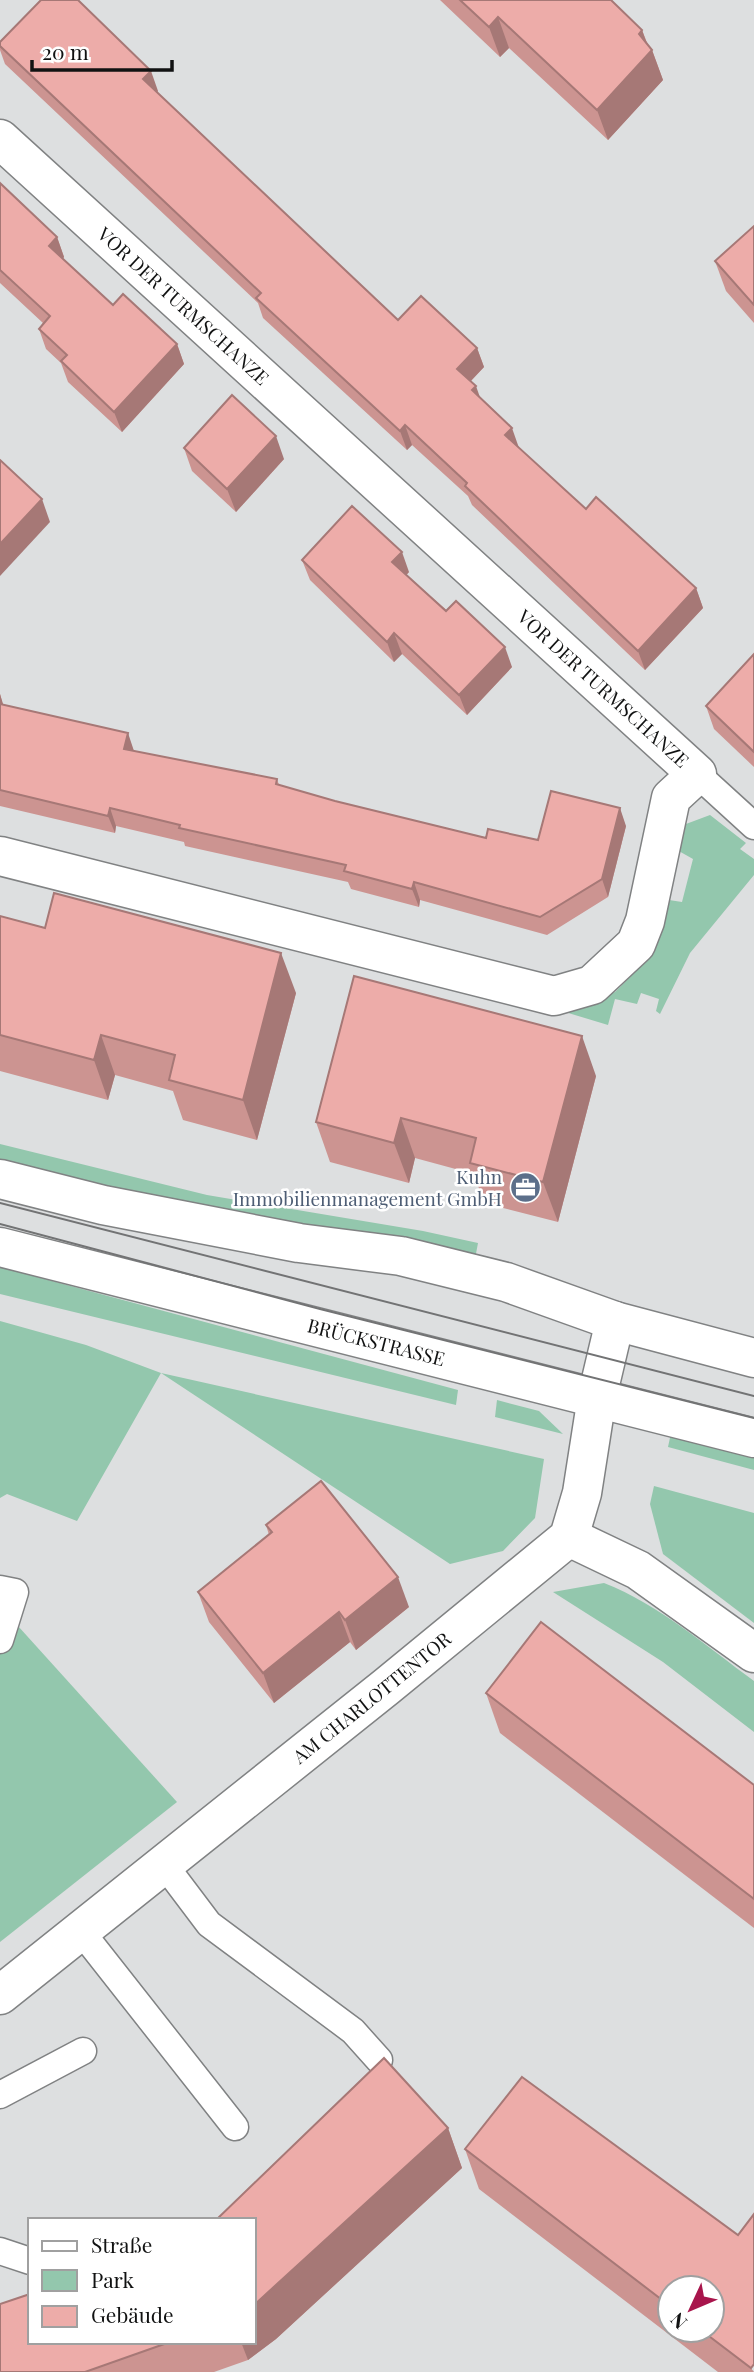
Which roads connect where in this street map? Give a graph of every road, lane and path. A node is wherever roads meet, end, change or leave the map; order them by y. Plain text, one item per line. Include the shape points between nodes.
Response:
1 (0, 139) edge
2 (697, 774) junction
3 (754, 826) edge
4 (0, 856) edge
5 (0, 1179) edge
6 (0, 1247) edge
7 (615, 1321) junction
8 (754, 1358) edge
9 (597, 1397) junction
10 (754, 1438) edge
11 (569, 1537) junction
12 (0, 1588) edge
13 (0, 1640) edge
14 (754, 1653) edge
15 (163, 1863) junction
16 (80, 1930) junction
17 (0, 1995) edge
18 (83, 2051) dead end
19 (379, 2060) edge
20 (0, 2095) edge
21 (235, 2127) dead end
22 (0, 2251) edge
23 (28, 2260) edge

1 - 2 street, VOR DER TURMSCHANZE
2 - 3 lane
2 - 4 street, VOR DER TURMSCHANZE via 671,798 636,944 592,985 554,996
5 - 7 street via 116,1208 299,1243 401,1256 506,1282
6 - 9 street, BRÜCKSTRASSE
7 - 8 street
7 - 9 street
9 - 10 street, BRÜCKSTRASSE
9 - 11 street via 582,1493
11 - 14 street via 638,1570
11 - 15 street, AM CHARLOTTENTOR
12 - 13 lane via 15,1592
15 - 16 street, AM CHARLOTTENTOR
15 - 19 lane via 209,1924 354,2031
16 - 17 street, AM CHARLOTTENTOR
16 - 21 lane
18 - 20 lane
22 - 23 lane

